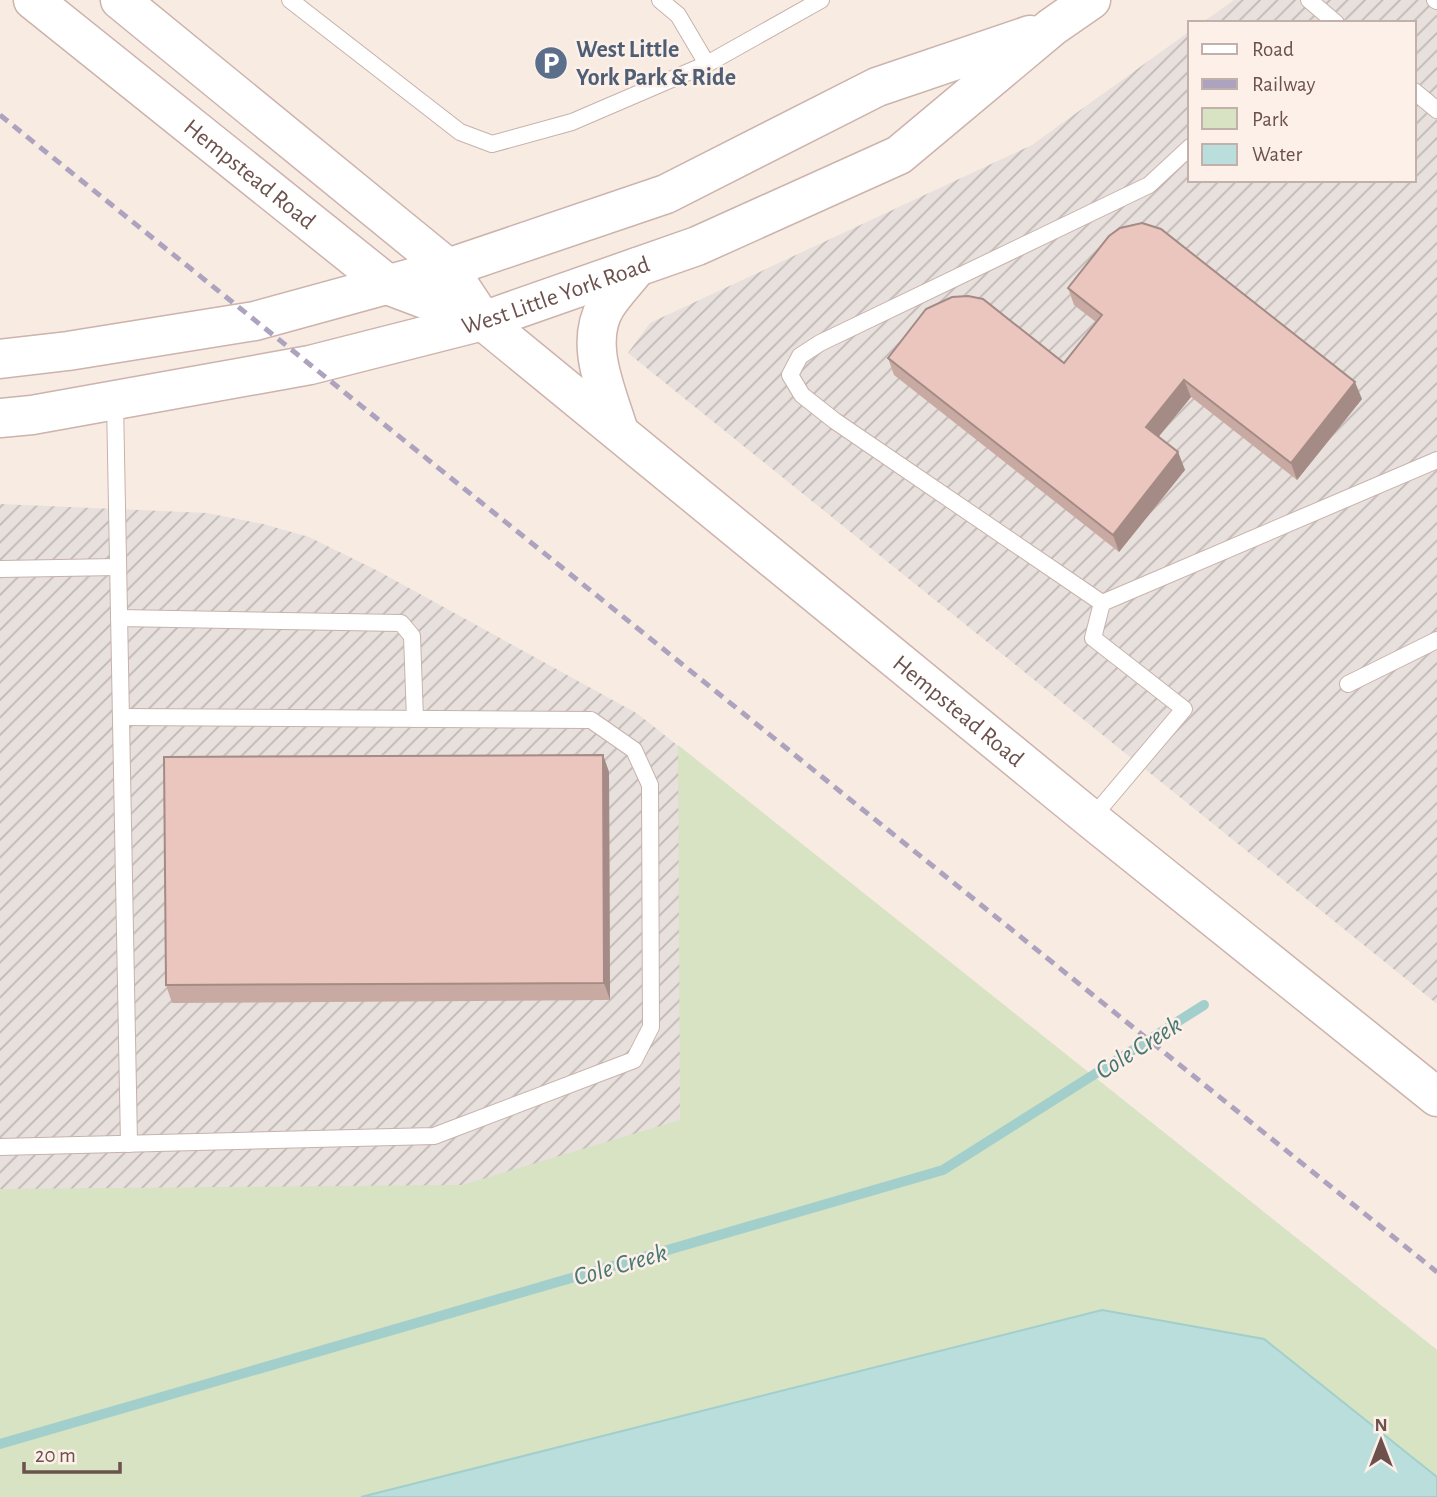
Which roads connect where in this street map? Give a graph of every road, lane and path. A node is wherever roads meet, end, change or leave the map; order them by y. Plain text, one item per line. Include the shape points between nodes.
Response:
1 (33, 0) edge
2 (120, 0) edge
3 (290, 0) edge
4 (660, 0) edge
5 (821, 0) edge
6 (1091, 0) edge
7 (1309, 0) edge
8 (1330, 21) edge
9 (1052, 27) junction
10 (707, 64) junction
11 (1416, 93) edge
12 (1437, 110) edge
13 (1188, 149) edge
14 (637, 267) junction
15 (448, 268) junction
16 (390, 286) junction
17 (483, 321) junction
18 (0, 359) edge
19 (115, 401) junction
20 (0, 418) edge
21 (619, 432) junction
22 (1437, 460) edge
23 (118, 567) junction
24 (0, 569) edge
25 (1102, 603) junction
26 (119, 618) junction
27 (1437, 640) edge
28 (1348, 684) dead end
29 (121, 717) junction
30 (415, 719) junction
31 (1091, 819) junction
32 (1437, 1097) edge
33 (129, 1144) junction
34 (0, 1147) edge

1 - 16 main road, Hempstead Road
2 - 15 main road, Hempstead Road
3 - 10 lane via 460,132 492,144 572,122
4 - 10 lane via 678,15
5 - 10 lane
6 - 9 main road, West Little York Road
7 - 8 lane
9 - 14 main road, West Little York Road via 899,155 697,246
9 - 15 main road, West Little York Road via 877,87 666,194
11 - 12 lane
13 - 25 lane via 1149,185 820,343 800,356 790,374 802,395 835,421
14 - 17 main road, West Little York Road
14 - 21 main road via 606,306 598,325 596,354
15 - 16 main road, West Little York Road
15 - 17 main road, Hempstead Road
16 - 17 main road, Hempstead Road
16 - 18 main road, West Little York Road via 255,321
17 - 19 main road, West Little York Road via 310,365
17 - 21 main road, Hempstead Road
19 - 20 main road, West Little York Road
19 - 23 lane
21 - 31 main road, Hempstead Road
22 - 25 lane
23 - 24 lane
23 - 26 lane
25 - 31 lane via 1094,638 1184,709
26 - 29 lane
26 - 30 lane via 401,623 412,636
27 - 28 lane
29 - 30 lane
29 - 33 lane
30 - 33 lane via 591,720 634,750 650,785 651,1027 634,1060 433,1136
31 - 32 main road, Hempstead Road
33 - 34 lane

